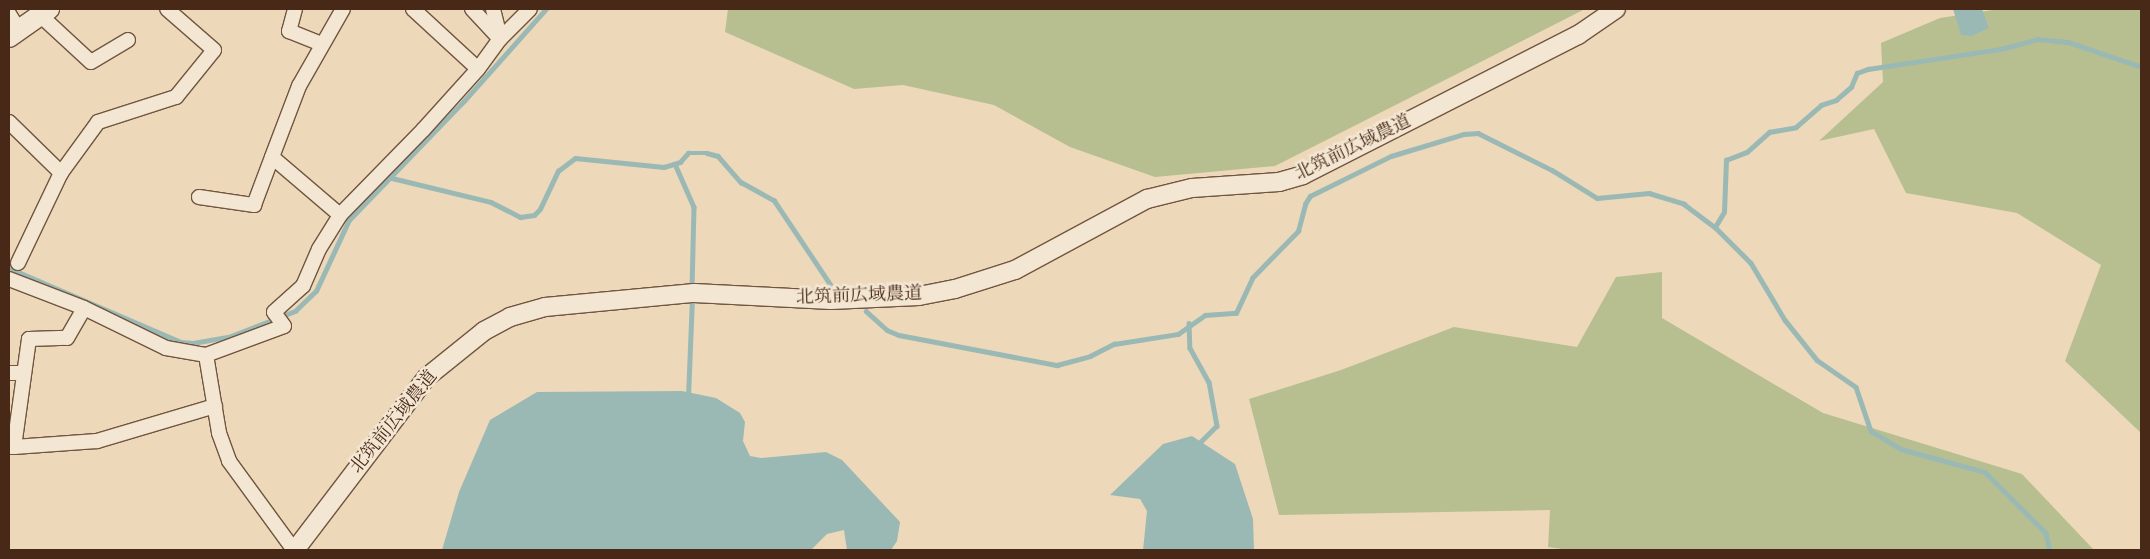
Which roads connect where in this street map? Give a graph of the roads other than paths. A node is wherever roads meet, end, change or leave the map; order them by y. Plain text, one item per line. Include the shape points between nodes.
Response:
1 (166, 9) edge
2 (295, 9) edge
3 (343, 9) edge
4 (413, 9) edge
5 (472, 9) edge
6 (493, 9) edge
7 (530, 9) edge
8 (1616, 9) edge
9 (45, 12) edge
10 (12, 27) edge
11 (500, 39) junction
12 (128, 40) dead end
13 (321, 44) junction
14 (478, 70) junction
15 (9, 122) edge
16 (272, 157) junction
17 (60, 173) junction
18 (199, 197) dead end
19 (340, 215) junction
20 (18, 263) dead end
21 (9, 279) edge
22 (84, 308) junction
23 (206, 355) junction
24 (9, 373) edge
25 (24, 373) junction
26 (215, 406) junction
27 (12, 447) edge
28 (295, 550) edge

1 - 17 street via 214,50 176,97 98,122
2 - 13 street via 289,30
3 - 13 street
4 - 14 street
5 - 11 street
6 - 11 street
7 - 11 street
8 - 28 street, 北筑前広域農道 via 1578,35 1303,175 1279,182 1192,188 1147,198 1015,270 955,289 920,296 831,300 694,293 554,306 510,318 484,331 427,378
9 - 10 main road
9 - 12 street via 91,62
11 - 14 street
13 - 16 street via 299,86
14 - 19 street
15 - 17 street
16 - 18 street via 254,205
16 - 19 street
17 - 20 street
19 - 23 street via 319,249 303,286 274,312 284,326
21 - 22 street
22 - 23 street via 166,348
22 - 25 street via 67,338 29,339
23 - 26 street
24 - 25 street
25 - 27 street
26 - 27 street via 97,441
26 - 28 street via 219,433 229,461

